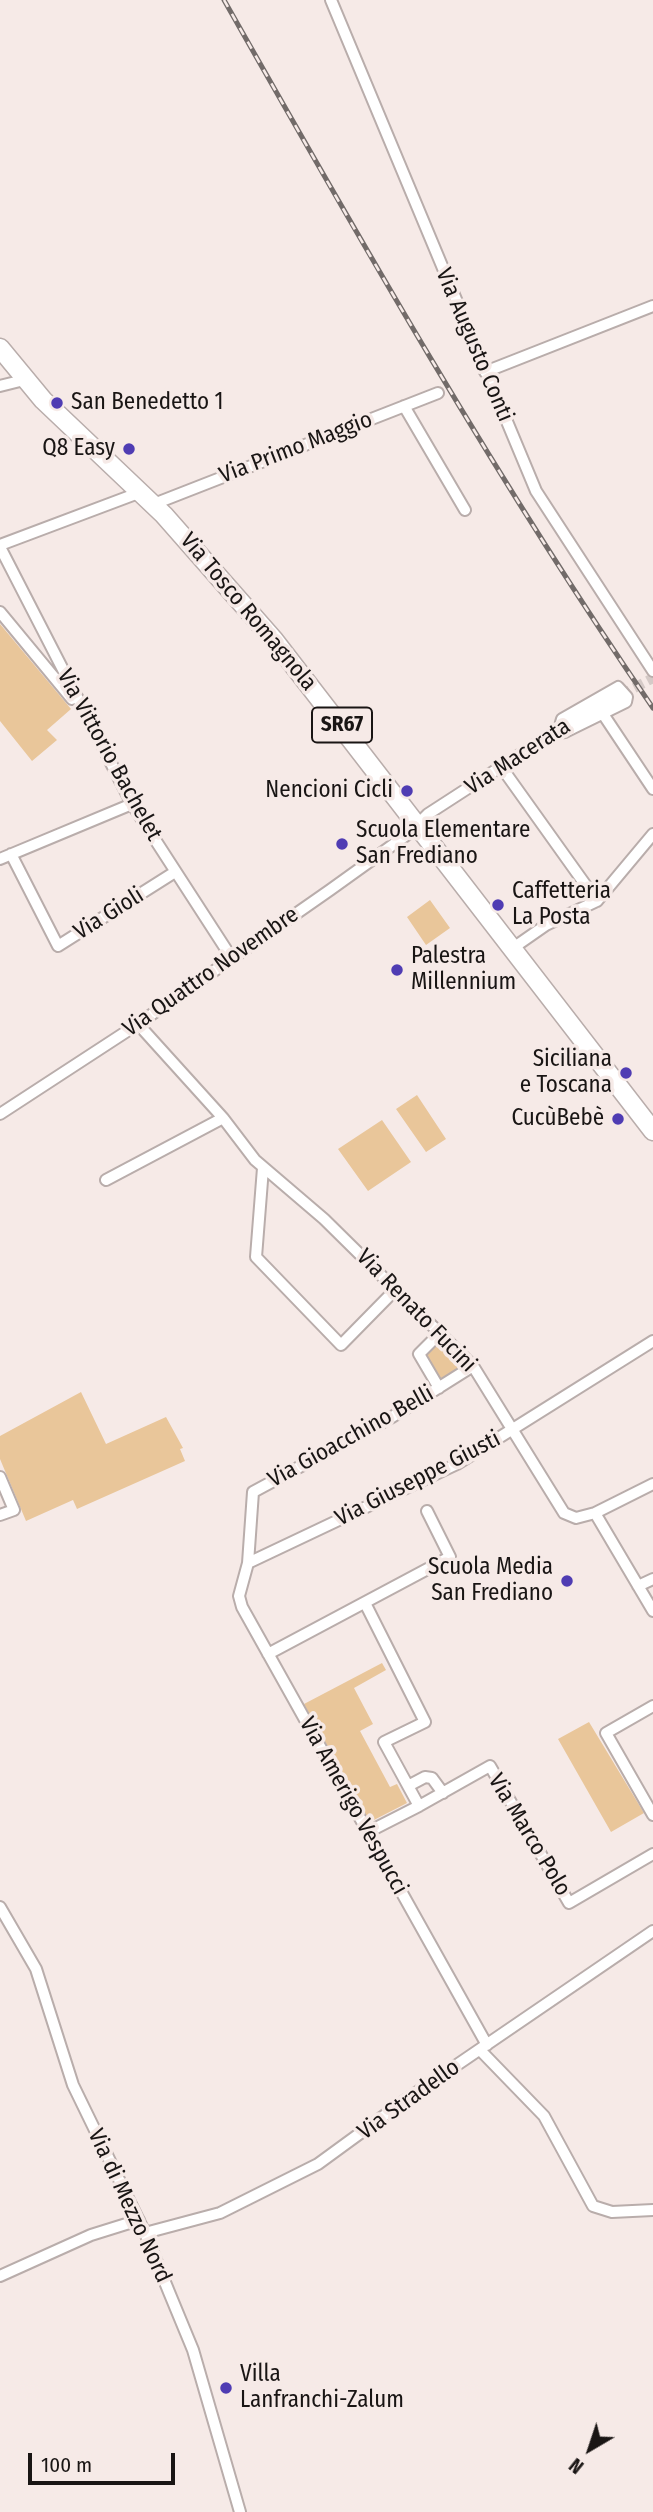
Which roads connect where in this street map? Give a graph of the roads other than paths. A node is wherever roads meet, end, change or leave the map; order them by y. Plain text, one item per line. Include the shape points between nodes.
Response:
1 (331, 0) edge
2 (653, 306) edge
3 (2, 356) edge
4 (485, 372) junction
5 (24, 380) junction
6 (0, 386) edge
7 (438, 393) dead end
8 (404, 406) junction
9 (148, 498) junction
10 (465, 510) dead end
11 (0, 546) edge
12 (0, 612) edge
13 (652, 671) edge
14 (621, 695) tunnel mouth
15 (80, 706) junction
16 (603, 714) junction
17 (558, 733) junction
18 (502, 768) junction
19 (653, 789) edge
20 (132, 804) junction
21 (417, 823) junction
22 (653, 834) edge
23 (6, 857) edge
24 (175, 872) junction
25 (597, 901) junction
26 (513, 948) junction
27 (231, 957) junction
28 (138, 1024) junction
29 (0, 1114) edge
30 (223, 1118) junction
31 (653, 1131) edge
32 (262, 1168) junction
33 (106, 1181) dead end
34 (397, 1289) junction
35 (440, 1333) junction
36 (653, 1341) edge
37 (473, 1366) junction
38 (439, 1388) junction
39 (512, 1429) junction
40 (0, 1478) edge
41 (653, 1484) edge
42 (427, 1511) dead end
43 (595, 1513) junction
44 (0, 1516) edge
45 (248, 1563) junction
46 (653, 1579) edge
47 (638, 1586) junction
48 (365, 1603) junction
49 (653, 1611) edge
50 (268, 1654) junction
51 (653, 1706) edge
52 (408, 1786) junction
53 (443, 1793) junction
54 (419, 1806) junction
55 (653, 1815) edge
56 (368, 1832) junction
57 (653, 1854) edge
58 (0, 1907) edge
59 (653, 1931) edge
60 (483, 2047) junction
61 (653, 2210) edge
62 (139, 2220) junction
63 (145, 2233) junction
64 (0, 2276) edge
65 (240, 2512) edge

1 - 4 street, Via Augusto Conti
2 - 4 street
3 - 5 main road, Via Tosco Romagnola / SR67
4 - 13 street, Via Augusto Conti via 536,491
5 - 6 street
5 - 9 main road, Via Tosco Romagnola / SR67
7 - 8 street, Via Primo Maggio
8 - 9 street, Via Primo Maggio
8 - 10 street
9 - 11 street, Via Primo Maggio
9 - 21 main road, Via Tosco Romagnola / SR67 via 274,640
11 - 15 street, Via Vittorio Bachelet
12 - 15 street
14 - 17 street, Via Macerata
15 - 20 street, Via Vittorio Bachelet
16 - 17 street
16 - 17 street via 626,702 623,690 618,687 562,719
16 - 19 street
17 - 18 street, Via Macerata
18 - 21 street, Via Macerata
18 - 25 street
20 - 23 street
20 - 24 street, Via Vittorio Bachelet
21 - 26 main road, Via Tosco Romagnola / SR67
21 - 27 street, Via Quattro Novembre via 408,834
22 - 25 street
23 - 24 street, Via Gioli via 58,946
24 - 27 street, Via Vittorio Bachelet
25 - 26 street via 546,925
26 - 31 main road, Via Tosco Romagnola / SR67
27 - 28 street, Via Quattro Novembre
28 - 29 street, Via Quattro Novembre
28 - 30 street, Via Renato Fucini
30 - 32 street, Via Renato Fucini
30 - 33 street
32 - 34 street, Via Renato Fucini via 291,1188
32 - 34 street via 256,1257 341,1345
34 - 35 street, Via Renato Fucini
35 - 37 street, Via Renato Fucini
35 - 38 street via 419,1354
36 - 39 street, Via Giuseppe Giusti
37 - 38 street, Via Gioacchino Belli
37 - 39 street, Via Renato Fucini
38 - 45 street, Via Gioacchino Belli via 253,1492
39 - 43 street, Via Renato Fucini via 564,1513 576,1518
39 - 45 street, Via Giuseppe Giusti via 457,1464
40 - 44 street via 14,1510
41 - 43 street
42 - 48 street via 450,1557
43 - 47 street
45 - 50 street, Via Amerigo Vespucci via 240,1602
46 - 47 street
47 - 49 street
48 - 50 street
48 - 52 street via 425,1722 384,1742
50 - 56 street, Via Amerigo Vespucci
51 - 55 street via 606,1733
52 - 53 street via 432,1778
52 - 54 street
53 - 54 street
53 - 57 street, Via Marco Polo via 490,1766 569,1903
54 - 56 street
56 - 60 street, Via Amerigo Vespucci
58 - 62 street, Via di Mezzo Nord via 36,1969 73,2085
59 - 60 street, Via Stradello
60 - 61 street, Via Amerigo Vespucci via 544,2116 593,2206 602,2212
60 - 63 street, Via Stradello via 318,2164 220,2213
62 - 63 street, Via di Mezzo Nord
62 - 64 street via 91,2235
63 - 65 street, Via di Mezzo Nord via 192,2350

